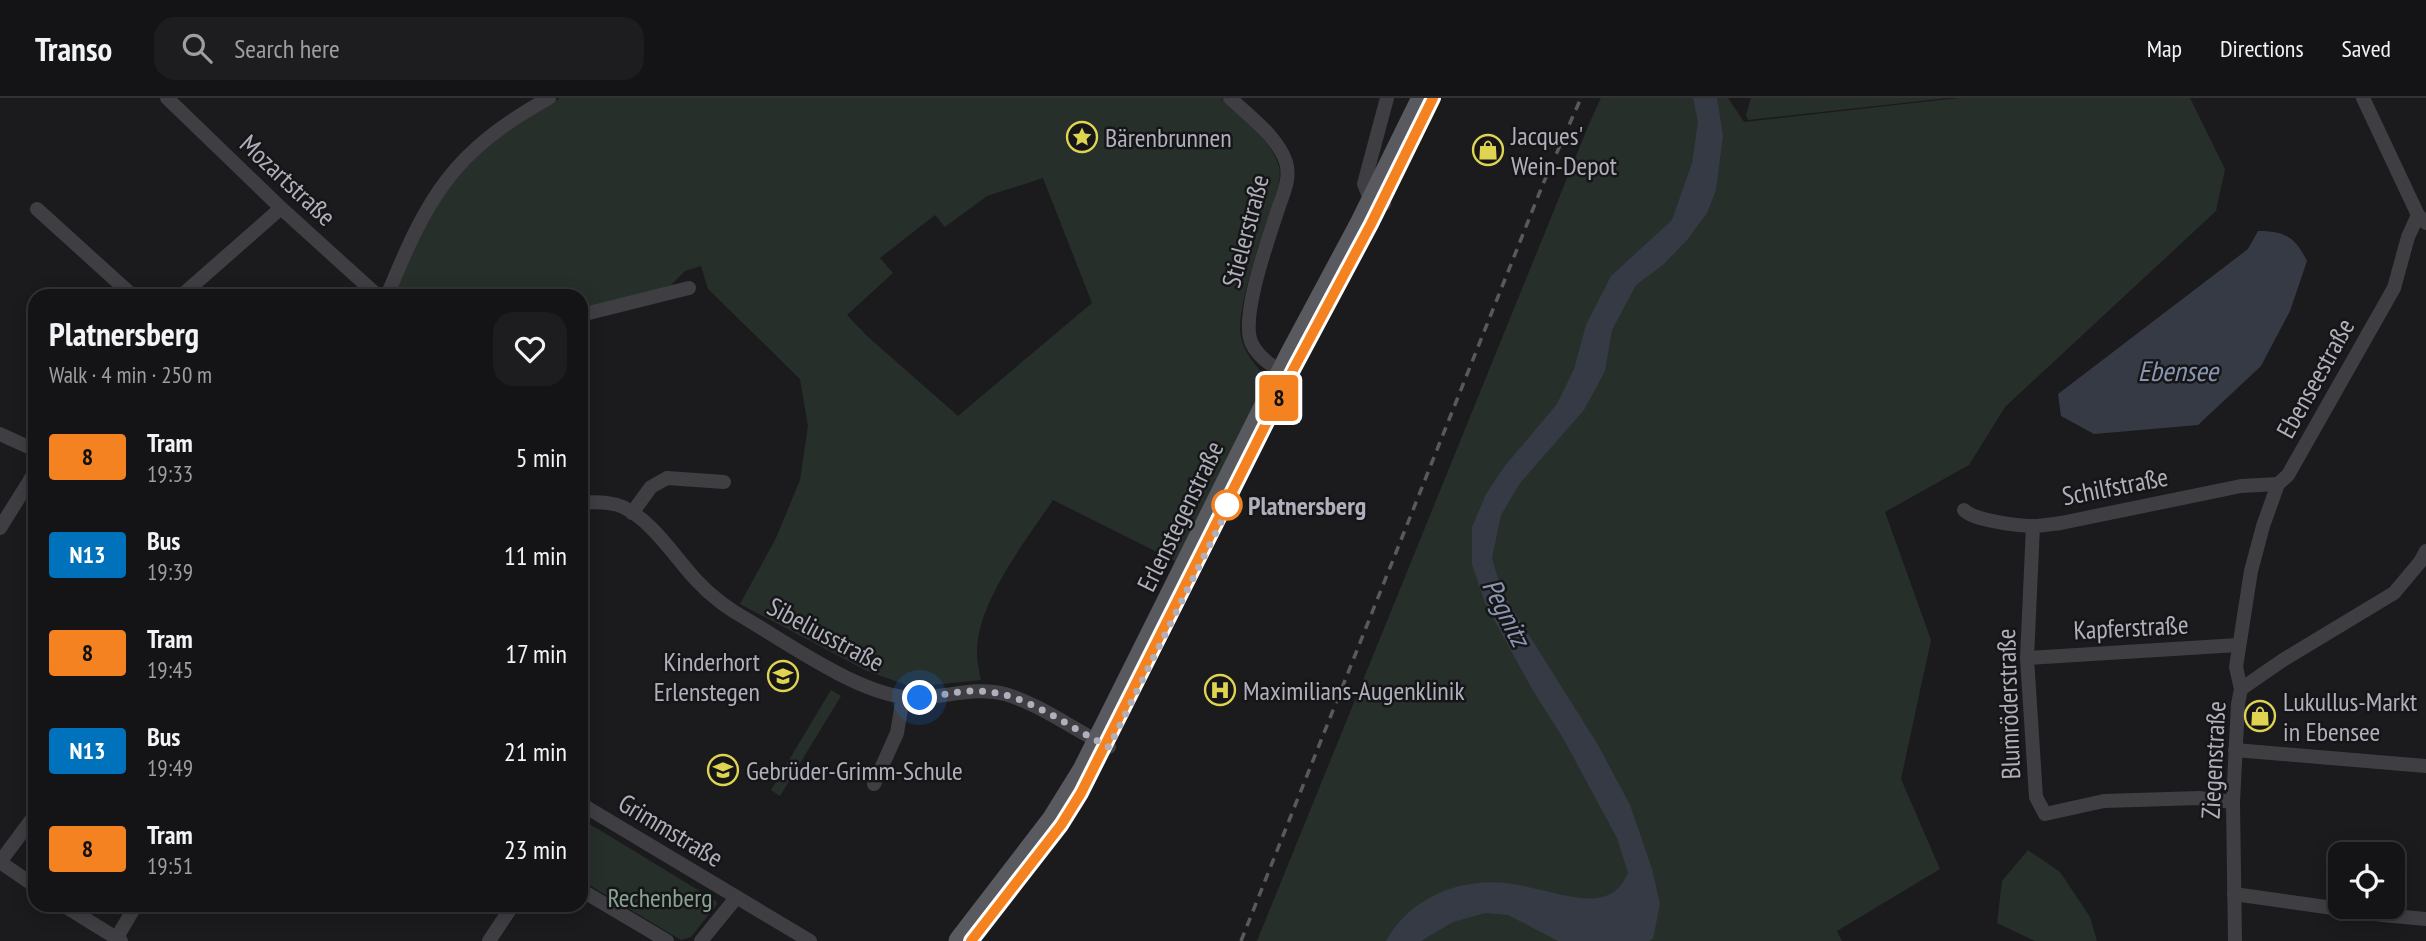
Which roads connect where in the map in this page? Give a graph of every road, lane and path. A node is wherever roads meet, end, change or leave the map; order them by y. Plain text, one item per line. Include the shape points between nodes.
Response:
1 (167, 98) edge
2 (550, 98) edge
3 (1230, 98) edge
4 (1387, 98) edge
5 (1423, 98) edge
6 (1436, 98) edge
7 (2364, 98) edge
8 (1379, 202) junction
9 (281, 208) junction
10 (37, 209) dead end
11 (2422, 219) edge
12 (689, 288) dead end
13 (125, 289) edge
14 (189, 289) edge
15 (370, 289) edge
16 (390, 289) edge
17 (588, 313) edge
18 (1288, 375) junction
19 (0, 434) edge
20 (28, 447) edge
21 (724, 482) dead end
22 (28, 483) edge
23 (2278, 485) junction
24 (588, 502) edge
25 (1964, 510) dead end
26 (632, 513) junction
27 (2033, 526) junction
28 (0, 528) edge
29 (2424, 561) edge
30 (2238, 645) junction
31 (2027, 658) junction
32 (2241, 689) junction
33 (903, 697) junction
34 (1104, 744) junction
35 (2235, 750) junction
36 (2426, 766) edge
37 (874, 784) dead end
38 (2233, 802) junction
39 (588, 812) edge
40 (28, 824) edge
41 (0, 862) edge
42 (28, 881) edge
43 (588, 894) edge
44 (2234, 894) junction
45 (736, 898) junction
46 (74, 912) edge
47 (132, 912) edge
48 (508, 912) edge
49 (2426, 919) edge
50 (118, 940) edge
51 (489, 941) edge
52 (667, 941) edge
53 (701, 941) edge
54 (810, 941) edge
55 (960, 941) edge
56 (975, 941) edge
57 (2235, 941) edge

1 - 9 street, Mozartstraße
2 - 16 street via 496,130 447,178 411,237
3 - 18 street, Stielerstraße via 1271,138 1285,162 1287,182 1262,257 1247,324 1255,349
4 - 8 street via 1364,179 1366,191
5 - 8 main road, Erlenstegenstraße
6 - 8 main road, Erlenstegenstraße
7 - 11 street, Ebenseestraße
8 - 18 main road, Erlenstegenstraße
9 - 14 street
9 - 15 street, Mozartstraße
10 - 13 street
11 - 23 street, Ebenseestraße via 2408,237 2394,288 2288,475
12 - 17 street
18 - 34 main road, Erlenstegenstraße
19 - 20 street
21 - 26 street via 667,478 650,487
22 - 28 street
23 - 27 street, Schilfstraße via 2241,486
23 - 30 street, Ebenseestraße via 2251,571
24 - 26 street, Sibeliusstraße via 611,503
25 - 27 street, Schilfstraße via 1982,519
26 - 33 street, Sibeliusstraße via 699,583 735,612 854,682
27 - 31 street, Blumröderstraße
29 - 32 street, Ziegenstraße via 2394,593
30 - 31 street, Kapferstraße
30 - 32 street, Ebenseestraße
31 - 38 street, Blumröderstraße via 2036,797 2045,814 2104,802 2199,798
32 - 35 street, Ziegenstraße
33 - 34 street, Sibeliusstraße via 995,692 1031,704
33 - 37 street via 897,733
34 - 55 main road, Erlenstegenstraße via 1059,812
34 - 56 main road, Erlenstegenstraße via 1090,783 1064,824
35 - 36 street
35 - 38 street, Ziegenstraße
38 - 44 street, Ziegenstraße
39 - 45 street, Grimmstraße
40 - 41 street
41 - 42 street
43 - 52 street
44 - 49 street
44 - 57 street, Ziegenstraße
45 - 53 street, Grimmstraße
45 - 54 street, Grimmstraße
46 - 50 street
47 - 50 street
48 - 51 street

